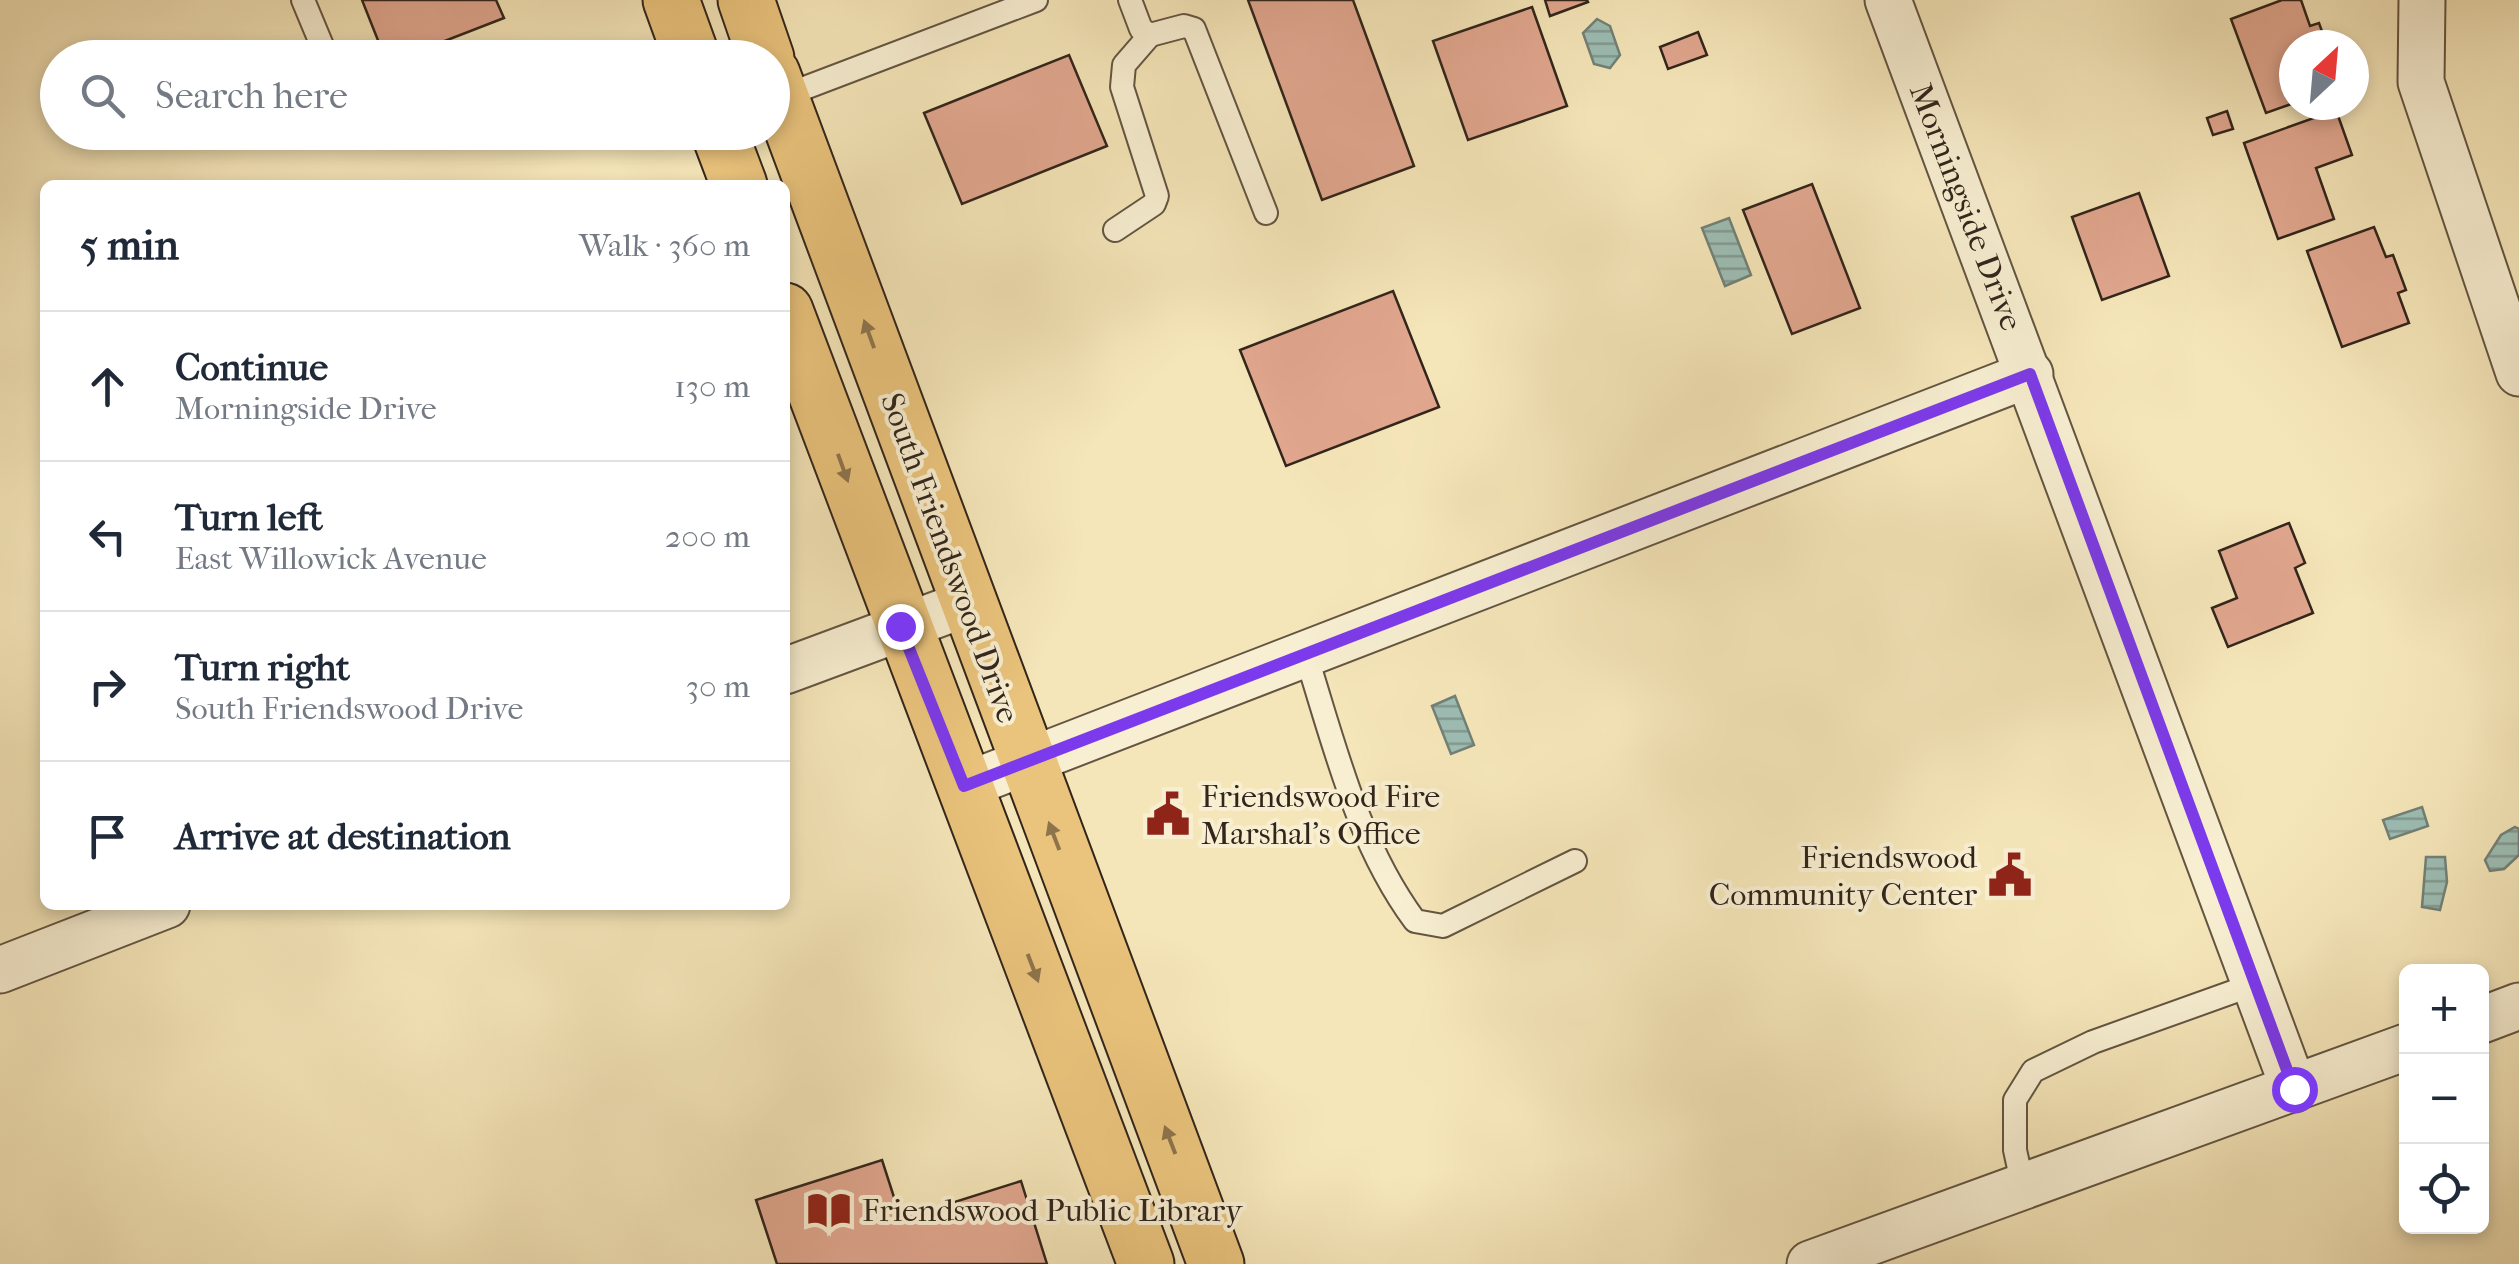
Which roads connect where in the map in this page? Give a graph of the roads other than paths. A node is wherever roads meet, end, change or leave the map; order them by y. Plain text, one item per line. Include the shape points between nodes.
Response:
1 (302, 0) edge
2 (671, 0) edge
3 (746, 0) edge
4 (1036, 0) edge
5 (1130, 0) edge
6 (1888, 0) edge
7 (2422, 0) edge
8 (1150, 35) junction
9 (320, 40) edge
10 (685, 40) edge
11 (760, 40) edge
12 (790, 71) edge
13 (790, 122) edge
14 (726, 150) edge
15 (737, 180) edge
16 (1266, 213) dead end
17 (1115, 230) dead end
18 (790, 325) edge
19 (2519, 373) edge
20 (2030, 374) junction
21 (968, 602) junction
22 (900, 626) junction
23 (1306, 652) junction
24 (790, 668) edge
25 (1025, 762) junction
26 (964, 786) junction
27 (1575, 860) dead end
28 (154, 910) edge
29 (0, 970) edge
30 (2255, 984) junction
31 (2519, 1006) edge
32 (2489, 1017) edge
33 (2399, 1051) edge
34 (2294, 1089) junction
35 (2022, 1187) junction
36 (1146, 1264) edge
37 (1216, 1264) edge
38 (1810, 1264) edge

1 - 9 lane
2 - 10 main road
3 - 11 main road, South Friendswood Drive
4 - 12 lane
5 - 8 lane
6 - 20 street, Morningside Drive
7 - 19 street via 2421,82
8 - 16 lane via 1194,29
8 - 17 lane via 1124,64 1122,88 1158,196
21 -> 13 main road, South Friendswood Drive
14 - 15 main road
18 -> 22 main road, South Friendswood Drive
20 - 23 street
20 - 30 street, Morningside Drive
21 - 22 street
21 - 25 main road, South Friendswood Drive
22 - 24 street
22 - 26 main road, South Friendswood Drive
23 - 25 street
23 - 27 lane via 1363,829 1394,893 1416,921 1443,926
25 - 26 street
37 -> 25 main road, South Friendswood Drive
26 -> 36 main road, South Friendswood Drive
28 - 29 street
30 - 34 street, Morningside Drive
30 - 35 lane via 2093,1042 2033,1071 2015,1100
31 - 32 street
33 - 34 street
34 - 35 street
35 - 38 street

